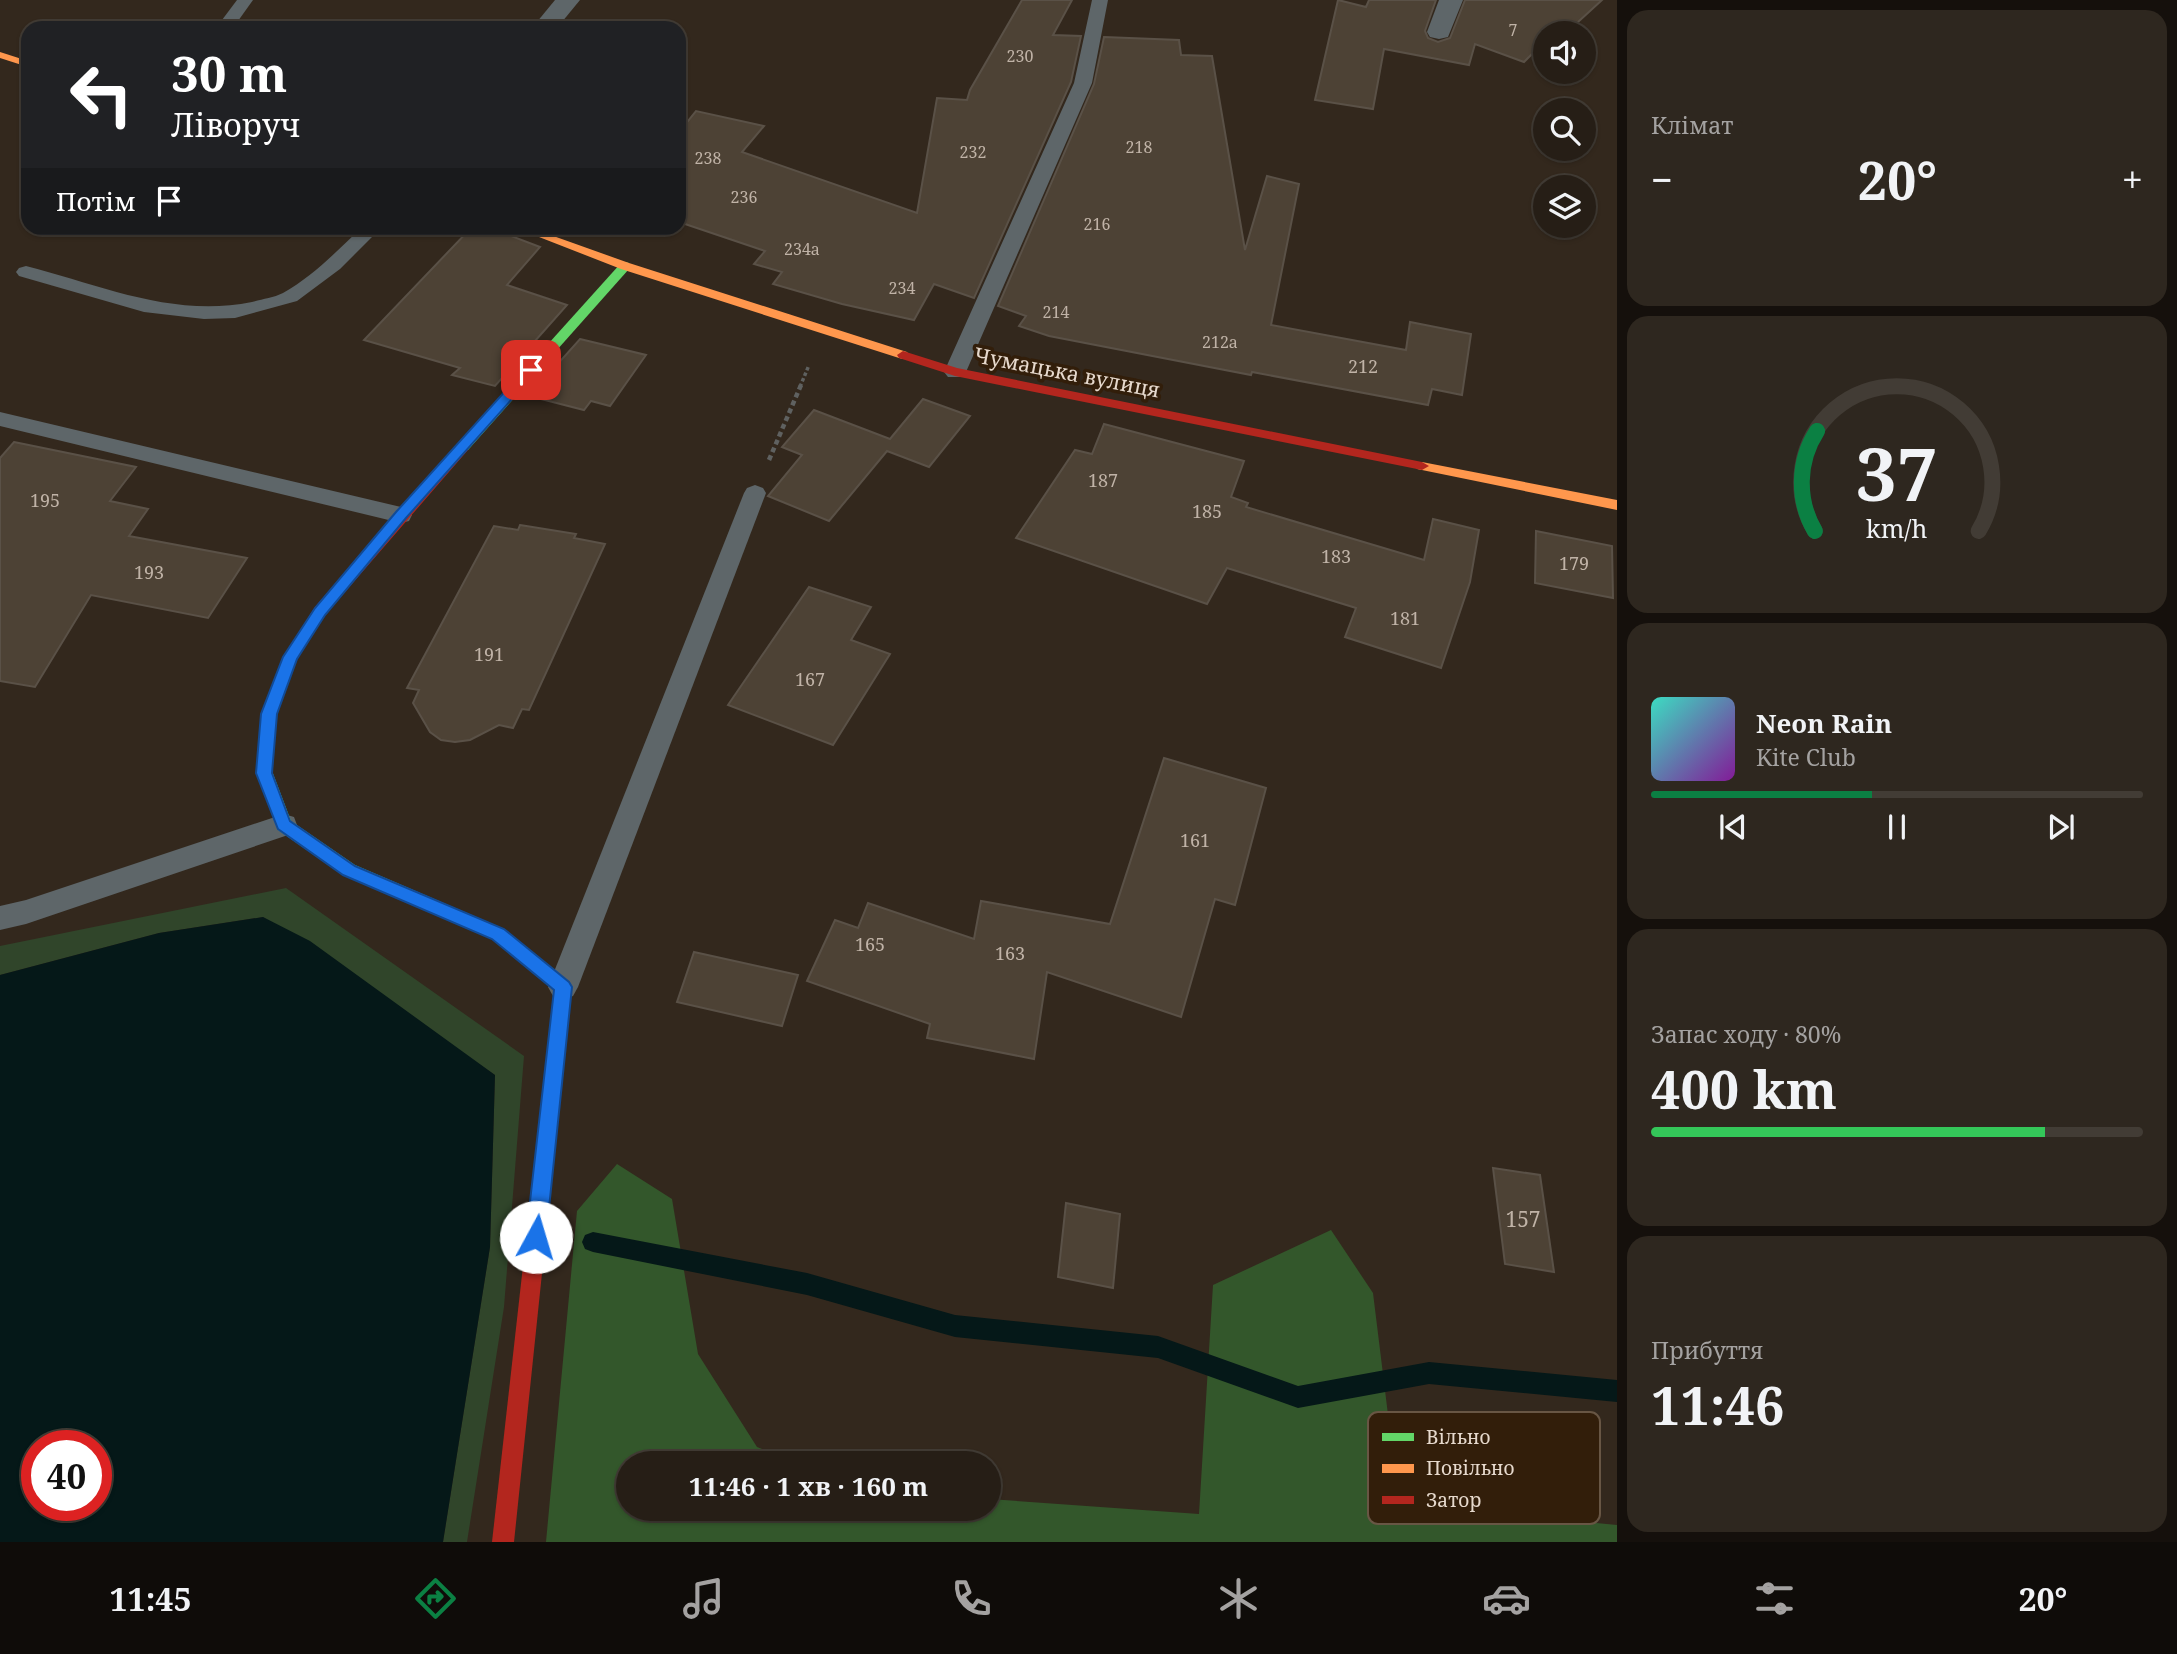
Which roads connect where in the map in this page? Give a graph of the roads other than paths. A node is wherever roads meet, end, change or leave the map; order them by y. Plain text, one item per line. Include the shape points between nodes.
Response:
1 (245, 0) edge
2 (568, 0) edge
3 (1100, 0) edge
4 (1451, 0) edge
5 (229, 21) edge
6 (550, 21) edge
7 (1439, 32) dead end
8 (0, 55) edge
9 (21, 62) edge
10 (364, 235) edge
11 (541, 235) edge
12 (625, 266) junction
13 (26, 272) dead end
14 (955, 372) junction
15 (0, 419) edge
16 (755, 493) road end
17 (1617, 505) edge
18 (401, 515) junction
19 (284, 825) junction
20 (0, 918) edge
21 (563, 987) junction
22 (503, 1542) edge

1 - 5 lane
2 - 6 street
3 - 14 lane via 1083,83
4 - 7 street
8 - 9 street
10 - 13 lane via 289,298 237,313 190,314 133,304
11 - 12 street, Чумацька вулиця
12 - 14 street, Чумацька вулиця
12 - 18 street
14 - 17 street, Чумацька вулиця
15 - 18 lane
16 - 21 lane
18 - 19 street via 320,611 290,657 269,714 264,773
19 - 20 lane
19 - 21 street via 349,870 498,934
21 - 22 street

